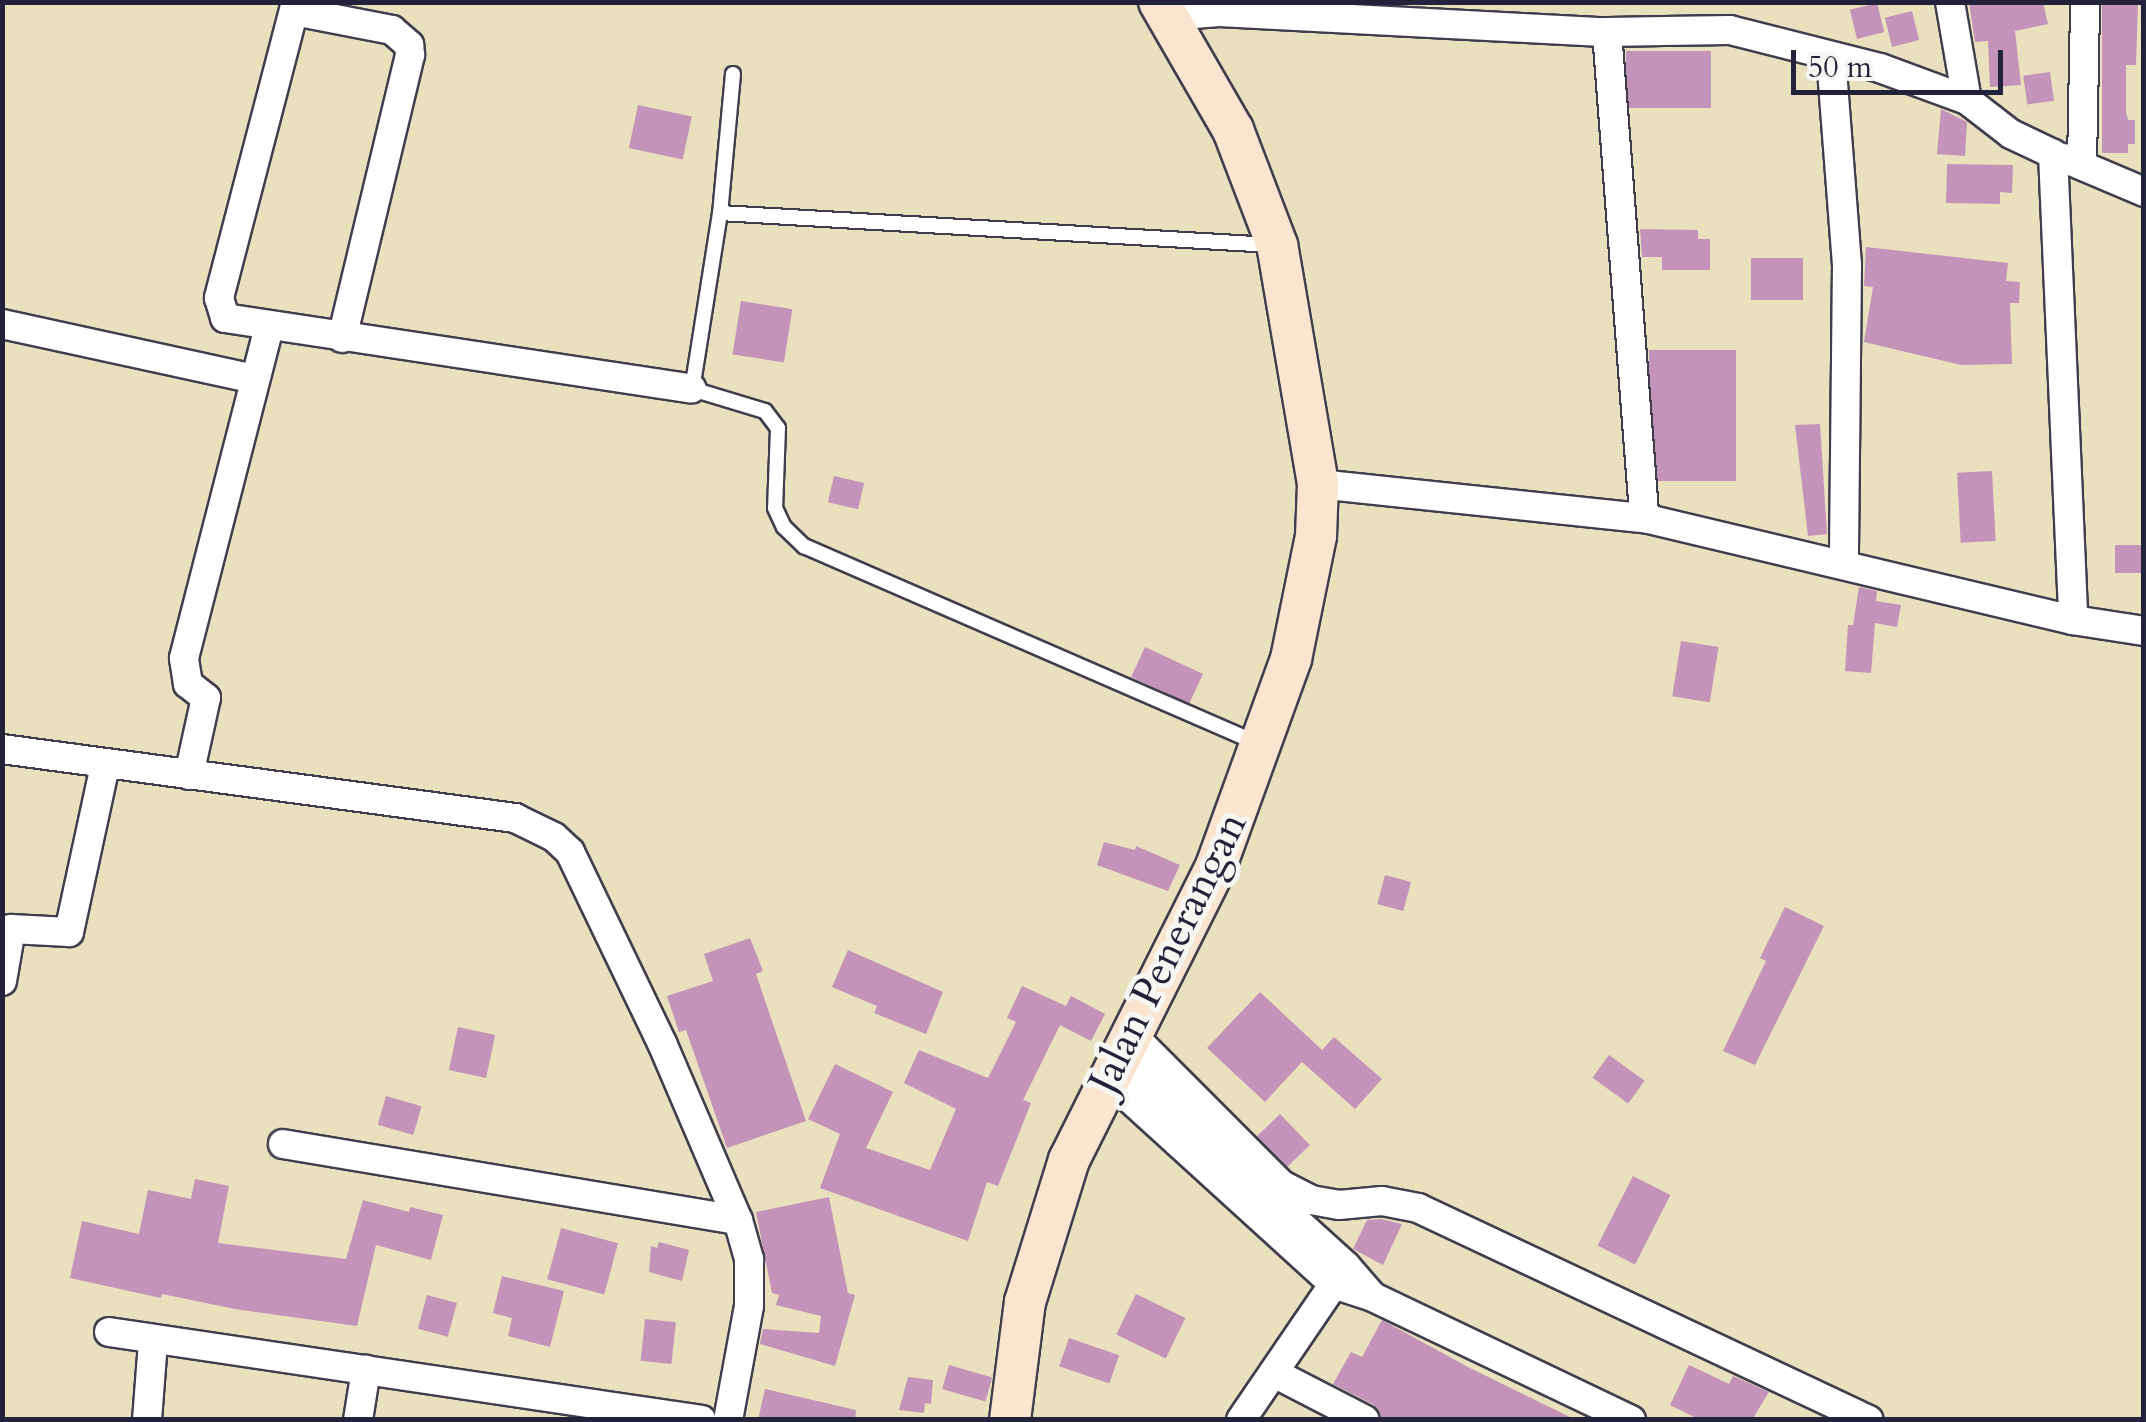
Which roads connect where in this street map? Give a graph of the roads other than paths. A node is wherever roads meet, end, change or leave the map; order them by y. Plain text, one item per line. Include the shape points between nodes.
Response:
1 (1950, 2) edge
2 (2085, 2) edge
3 (295, 7) edge
4 (1164, 9) edge
5 (1606, 32) junction
6 (1831, 57) junction
7 (733, 74) dead end
8 (1967, 100) junction
9 (2053, 154) junction
10 (2082, 164) junction
11 (2144, 192) edge
12 (720, 213) junction
13 (1276, 246) junction
14 (2, 324) edge
15 (269, 327) junction
16 (342, 338) junction
17 (256, 378) junction
18 (692, 388) junction
19 (1318, 484) junction
20 (1644, 518) junction
21 (1844, 562) junction
22 (2073, 620) junction
23 (2144, 631) edge
24 (1263, 745) junction
25 (2, 749) edge
26 (105, 765) junction
27 (188, 774) junction
28 (2, 981) edge
29 (1118, 1056) junction
30 (283, 1144) dead end
31 (738, 1220) junction
32 (1340, 1275) junction
33 (109, 1332) dead end
34 (154, 1342) junction
35 (366, 1370) junction
36 (1274, 1373) junction
37 (148, 1420) edge
38 (358, 1420) edge
39 (702, 1420) edge
40 (728, 1420) edge
41 (1010, 1420) edge
42 (1241, 1420) edge
43 (1365, 1420) edge
44 (1631, 1420) edge
45 (1869, 1420) edge

1 - 8 street
2 - 10 street
3 - 15 street via 218,306 225,318
3 - 16 street via 392,30 410,56
4 - 5 street
4 - 13 street, Jalan Penerangan via 1233,130
5 - 6 street via 1730,30
5 - 20 street
6 - 8 street
6 - 21 street via 1846,264
7 - 12 lane
8 - 9 street via 2011,134
9 - 10 street
9 - 22 street
10 - 11 street
12 - 13 lane
12 - 18 lane
13 - 19 street, Jalan Penerangan
14 - 17 street
15 - 16 street
15 - 17 street
16 - 18 street
17 - 27 street via 184,658 188,684 206,698
18 - 24 lane via 764,411 778,428 775,508 804,546
19 - 20 street
19 - 24 street, Jalan Penerangan via 1310,578
20 - 21 street
21 - 22 street
22 - 23 street
24 - 29 street, Jalan Penerangan via 1216,869
25 - 26 street
26 - 27 street
26 - 28 street via 69,932 11,930
27 - 31 street via 514,818 554,837 570,852 654,1026
29 - 32 street via 1243,1188
29 - 41 street, Jalan Penerangan via 1069,1160 1025,1302
29 - 45 street via 1282,1185 1311,1200 1418,1208
30 - 31 street
31 - 40 street via 749,1259 749,1306
32 - 36 street
32 - 44 street
33 - 34 street
34 - 35 street
34 - 37 street
35 - 38 street
35 - 39 street
36 - 42 street
36 - 43 street

